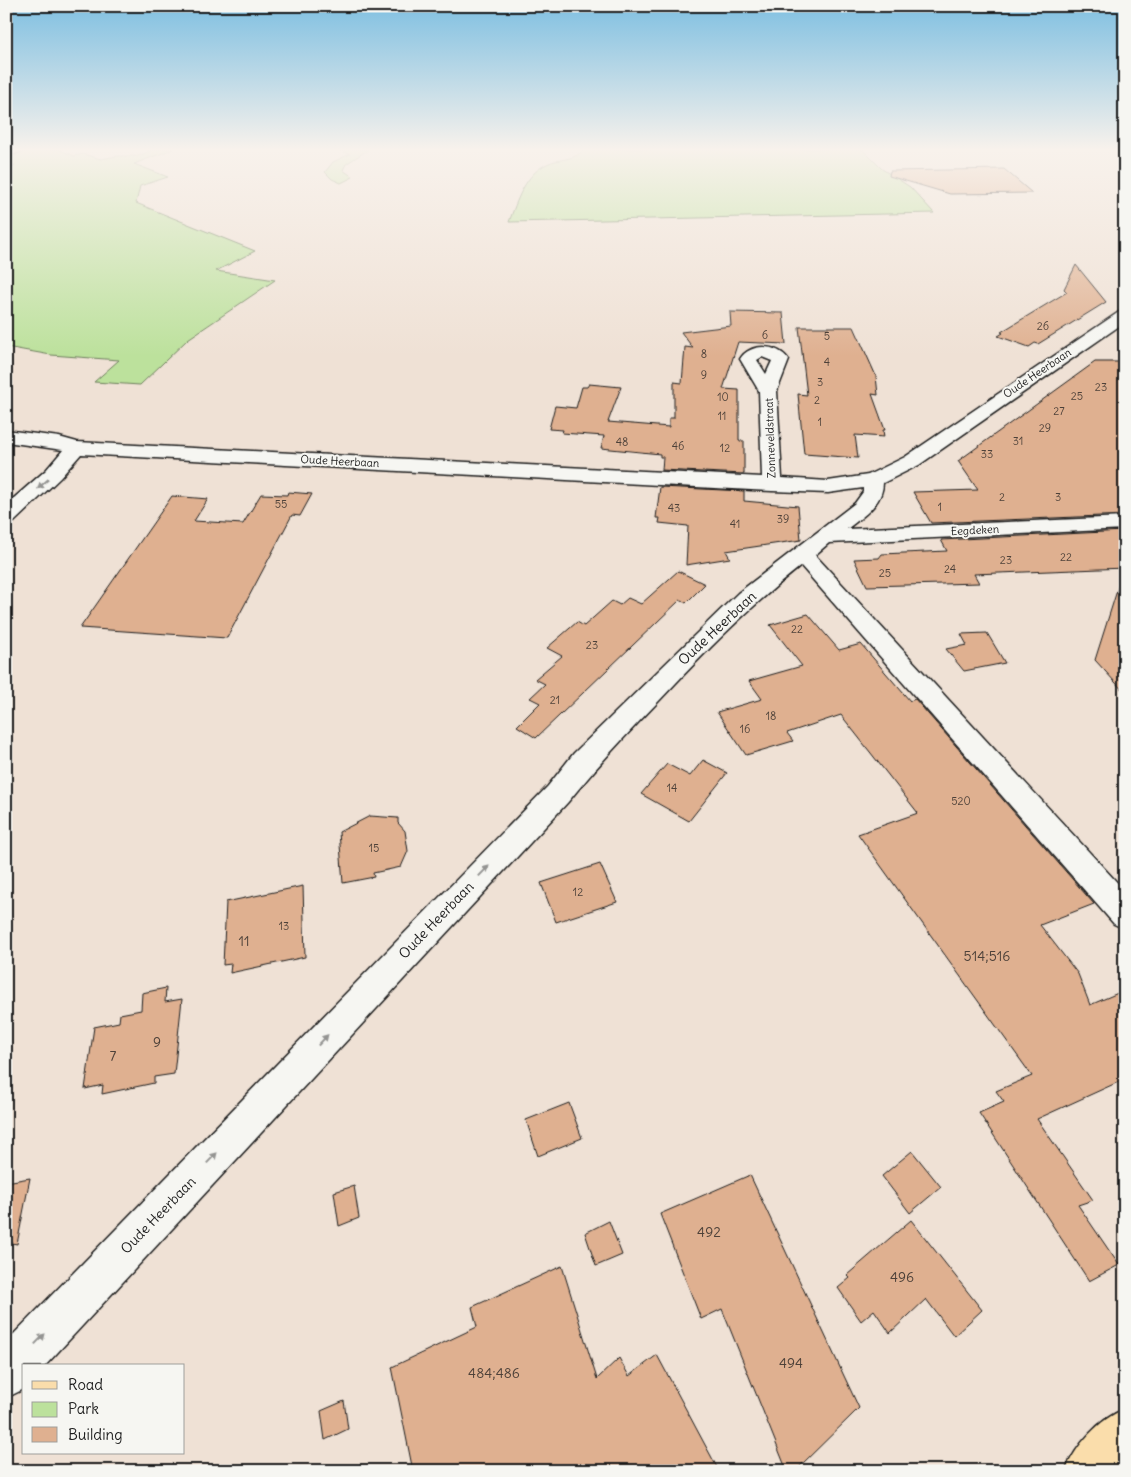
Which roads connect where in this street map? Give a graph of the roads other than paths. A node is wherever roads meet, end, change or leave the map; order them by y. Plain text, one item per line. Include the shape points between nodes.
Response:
1 (1125, 314) edge
2 (768, 391) dead end
3 (6, 436) edge
4 (76, 448) junction
5 (873, 480) junction
6 (772, 485) junction
7 (6, 517) edge
8 (1125, 523) edge
9 (814, 546) junction
10 (1125, 914) edge
11 (6, 1375) edge
12 (1125, 1432) edge
13 (1089, 1471) edge

1 - 5 street, Oude Heerbaan via 912,461
2 - 6 street, Zonneveldstraat
3 - 4 street, Oude Heerbaan
4 - 6 street, Oude Heerbaan
4 -> 7 street
5 - 6 street, Oude Heerbaan via 828,487
5 - 9 street, Oude Heerbaan via 873,492 862,507
8 - 9 street, Eegdeken
9 - 10 street
11 -> 9 street, Oude Heerbaan via 558,794 584,761 641,702 746,598
12 - 13 main road

